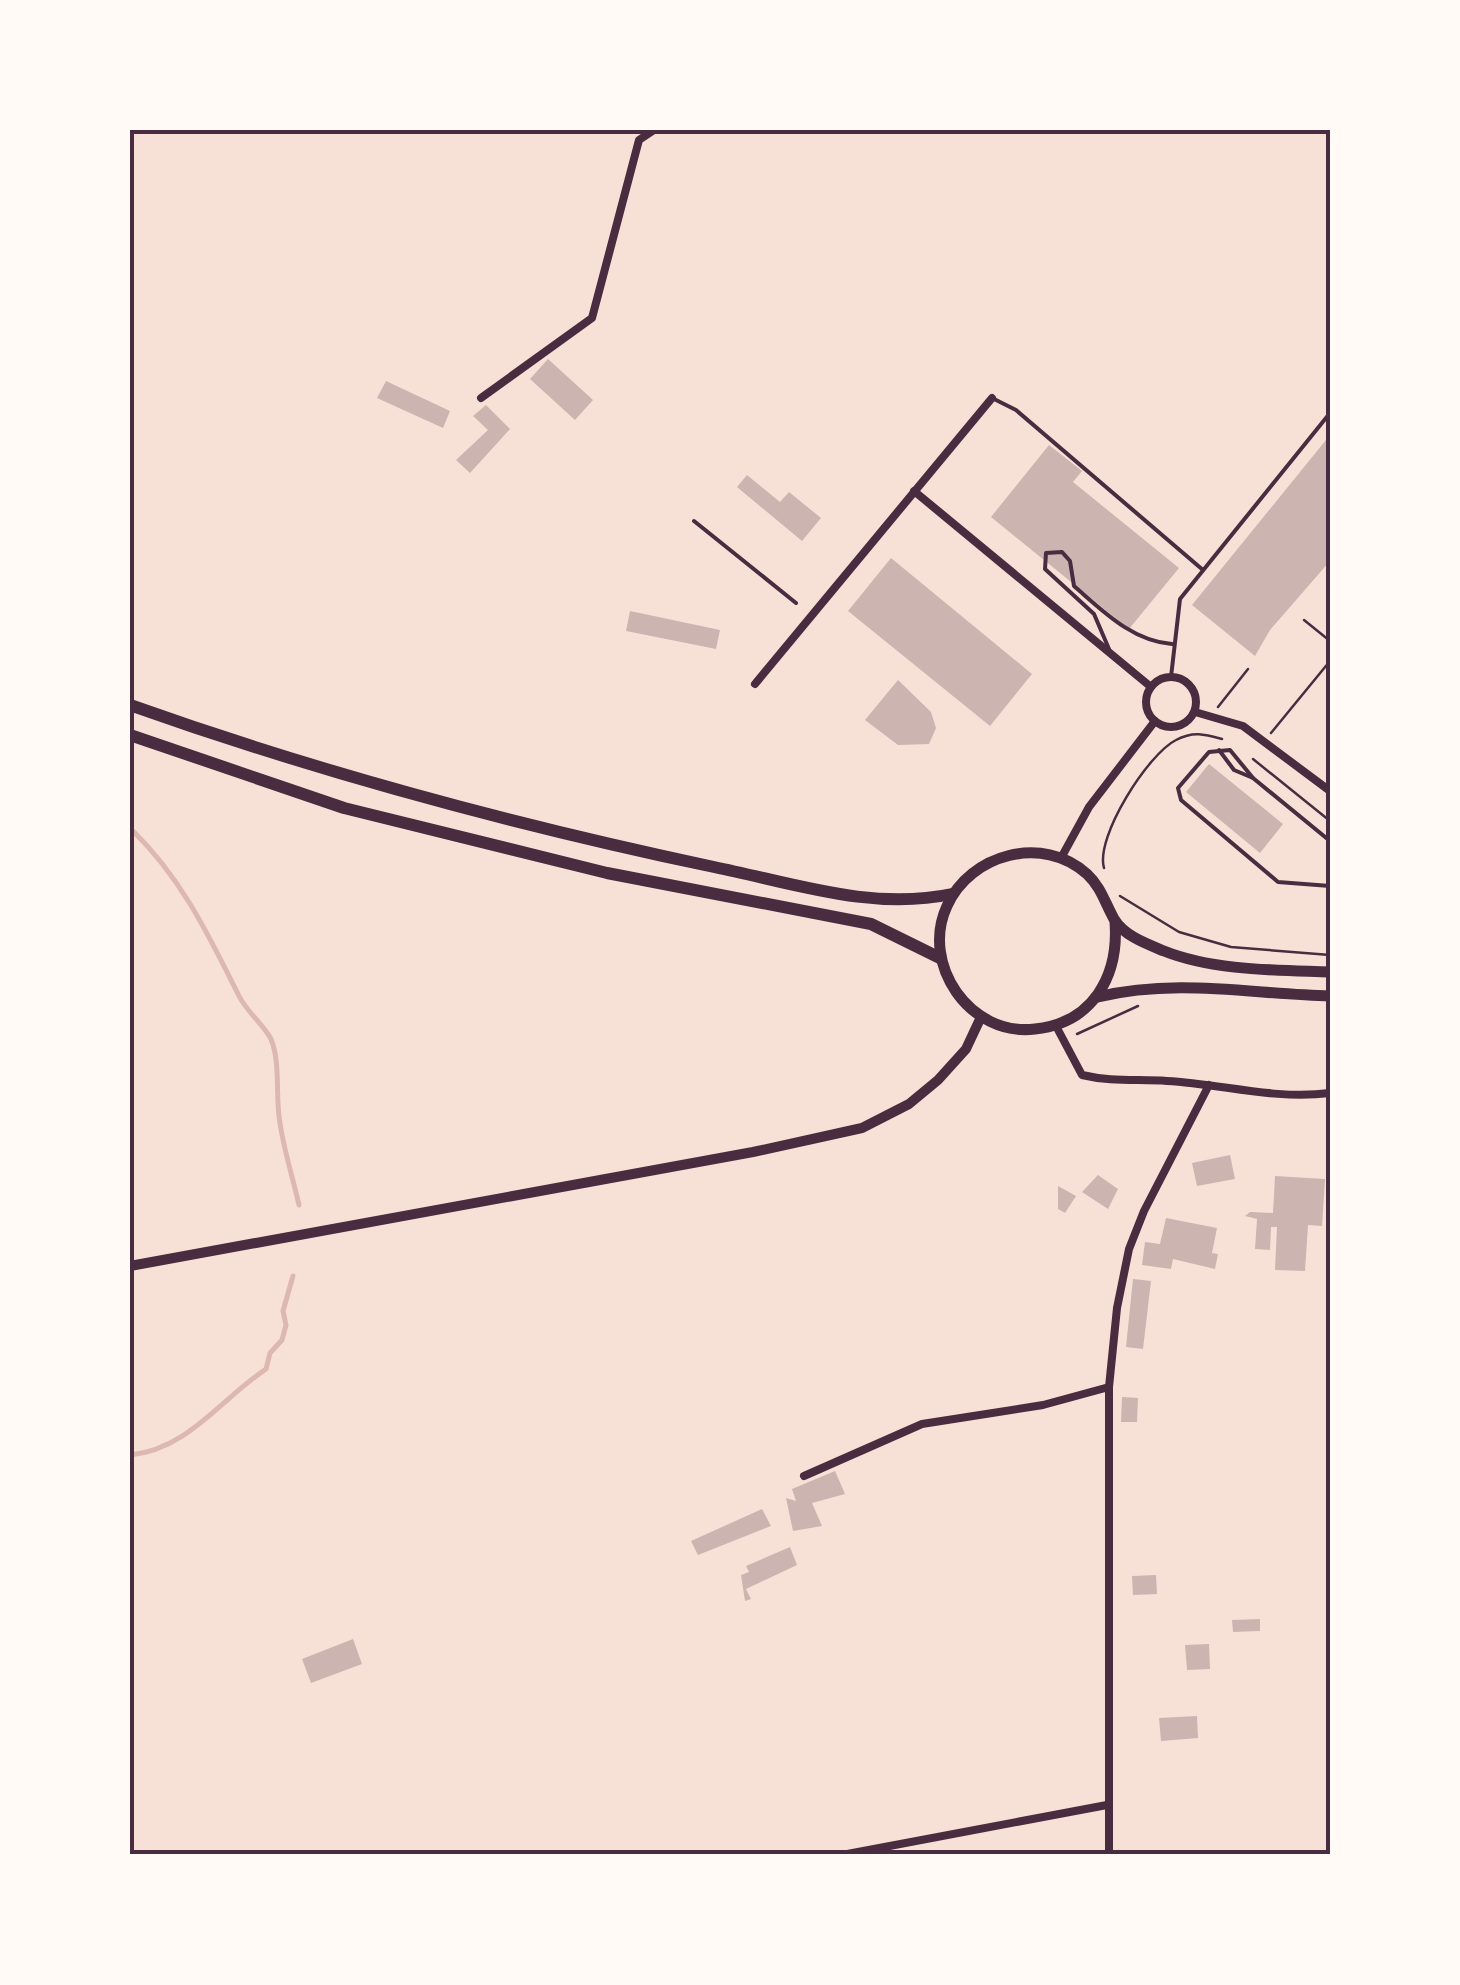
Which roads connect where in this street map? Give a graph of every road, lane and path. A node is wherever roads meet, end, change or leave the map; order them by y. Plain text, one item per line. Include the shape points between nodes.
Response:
1 (654, 130) edge
2 (481, 398) dead end
3 (992, 398) joint
4 (1330, 414) edge
5 (914, 490) junction
6 (694, 522) dead end
7 (1203, 570) junction
8 (796, 603) dead end
9 (1304, 620) dead end
10 (1330, 641) edge
11 (1172, 644) junction
12 (1110, 654) junction
13 (1330, 661) edge
14 (1248, 668) dead end
15 (1171, 677) junction
16 (755, 684) dead end
17 (1151, 687) junction
18 (130, 705) edge
19 (1194, 712) junction
20 (1210, 717) junction
21 (1155, 721) junction
22 (130, 734) edge
23 (1266, 740) junction
24 (1232, 742) dead end
25 (1219, 749) junction
26 (1252, 778) junction
27 (1330, 791) edge
28 (1330, 820) edge
29 (1330, 841) edge
30 (1061, 858) junction
31 (1104, 870) dead end
32 (1330, 886) edge
33 (952, 894) junction
34 (1116, 894) dead end
35 (1116, 922) junction
36 (1330, 955) edge
37 (940, 958) junction
38 (1330, 972) edge
39 (1330, 996) edge
40 (1098, 997) junction
41 (1152, 1000) dead end
42 (981, 1016) junction
43 (1056, 1026) junction
44 (1063, 1042) junction
45 (1210, 1085) junction
46 (1330, 1093) edge
47 (130, 1266) edge
48 (1109, 1388) junction
49 (804, 1476) dead end
50 (1107, 1806) junction
51 (842, 1855) edge
52 (1109, 1855) edge

1 - 2 street via 639,140 592,318
3 - 5 street
3 - 7 lane via 1031,422
4 - 7 lane
5 - 12 street
5 - 16 street
6 - 8 lane
7 - 11 lane via 1180,598
9 - 10 path
11 - 12 lane via 1120,625 1074,586 1062,552 1046,553 1045,569 1094,614
11 - 15 lane
12 - 17 street
13 - 23 path
14 - 20 path
15 - 17 street
15 - 19 street via 1190,685
17 - 21 street via 1146,701
18 - 33 highway via 356,782 612,846 881,902
19 - 20 street
19 - 21 street via 1177,727
20 - 23 street
21 - 30 street
22 - 37 highway via 360,812 607,873 870,924
23 - 27 street
23 - 28 path via 1252,758
24 - 31 path via 1198,732 1174,740 1106,832
25 - 26 lane via 1234,770
25 - 26 lane via 1230,750
25 - 32 lane via 1178,788 1181,800 1278,882
26 - 29 lane
30 - 33 main road via 1000,856 972,871
30 - 35 main road via 1095,884
33 - 37 main road via 939,936
34 - 36 path via 1179,932 1231,947
35 - 38 main road via 1169,953
35 - 40 main road via 1111,974
37 - 42 main road via 955,991
39 - 40 main road via 1179,986
40 - 43 main road
41 - 44 path
42 - 43 main road via 1005,1027
42 - 47 main road via 966,1049 938,1080 862,1128
43 - 44 street
44 - 45 street via 1082,1075
45 - 46 street via 1250,1094
45 - 48 street via 1129,1249
48 - 49 street via 1043,1406 922,1424
48 - 50 street
50 - 51 street
50 - 52 street

